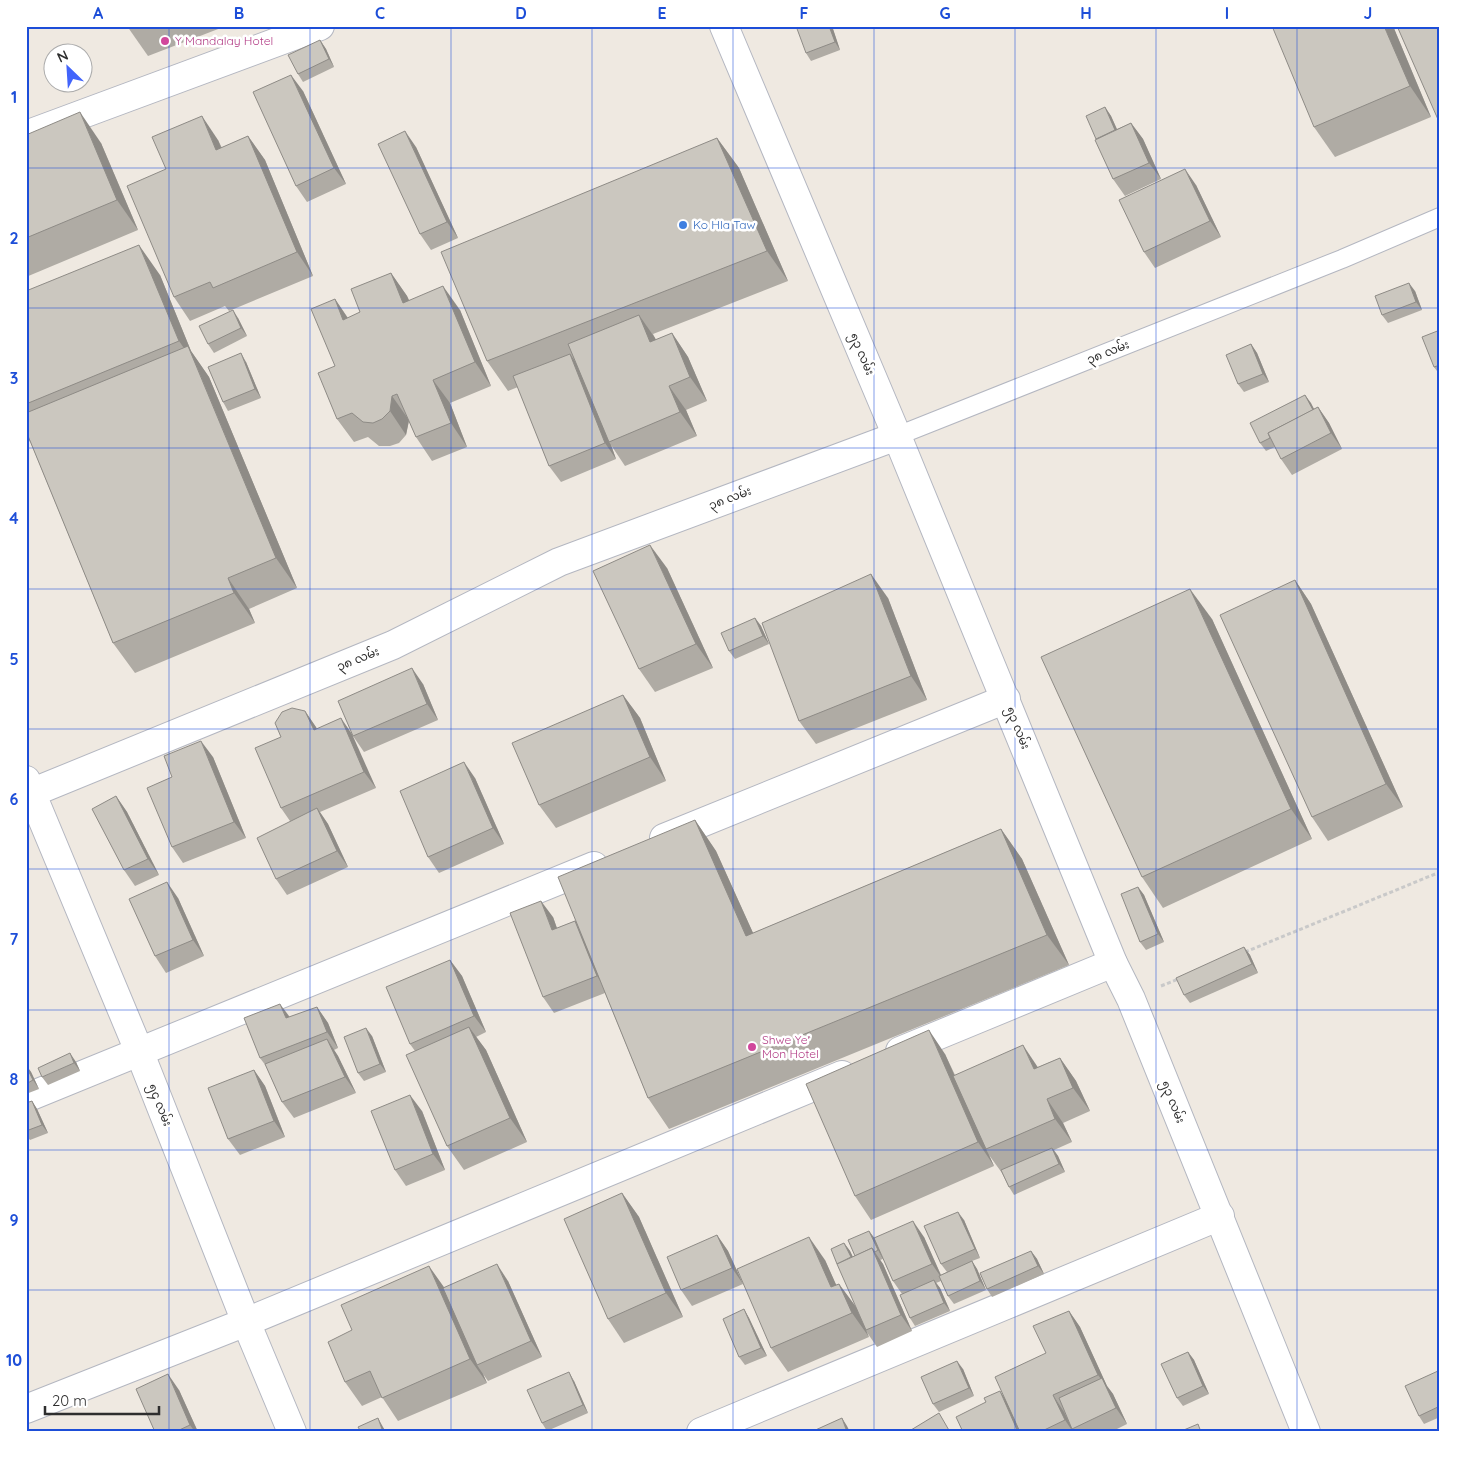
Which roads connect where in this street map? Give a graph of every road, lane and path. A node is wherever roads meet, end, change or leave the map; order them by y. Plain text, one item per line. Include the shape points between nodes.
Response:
1 (320, 26) edge
2 (724, 26) edge
3 (26, 135) edge
4 (1440, 217) edge
5 (897, 436) junction
6 (1006, 699) junction
7 (28, 789) edge
8 (1440, 872) edge
9 (1240, 954) edge
10 (1113, 963) junction
11 (1185, 976) edge
12 (1131, 999) junction
13 (139, 1051) junction
14 (26, 1098) edge
15 (1220, 1216) junction
16 (246, 1322) junction
17 (26, 1408) edge
18 (292, 1432) edge
19 (701, 1432) edge
20 (1306, 1432) edge

1 - 3 street
2 - 5 street, ၅၃ လမ်း
4 - 5 lane, ၃၈ လမ်း via 1333,263
5 - 6 street, ၅၃ လမ်း
5 - 7 street, ၃၈ လမ်း via 559,562 392,645
6 - 10 street, ၅၃ လမ်း
6 - 13 street
7 - 13 street, ၅၄ လမ်း
8 - 9 path
10 - 12 street, ၅၃ လမ်း
10 - 16 street
11 - 12 path
12 - 15 street, ၅၃ လမ်း
13 - 14 street
13 - 16 street, ၅၄ လမ်း
15 - 19 street
15 - 20 street, ၅၃ လမ်း
16 - 17 street
16 - 18 street, ၅၄ လမ်း

